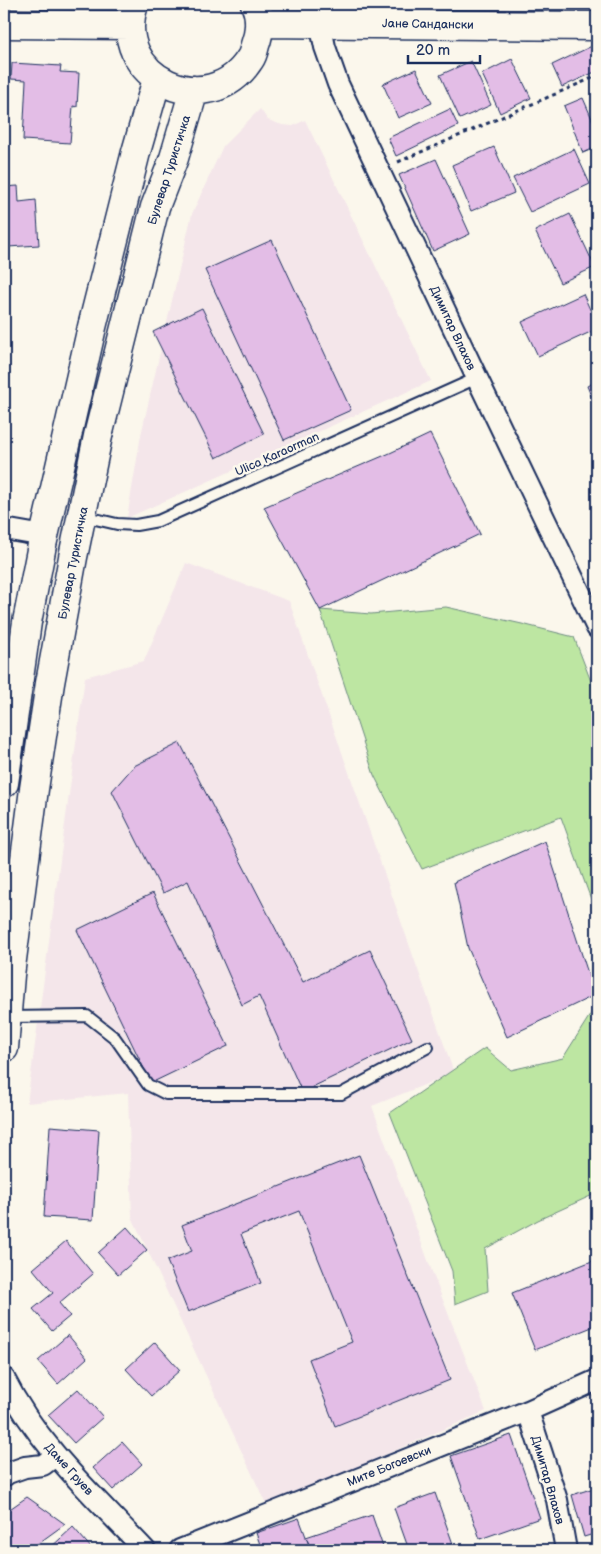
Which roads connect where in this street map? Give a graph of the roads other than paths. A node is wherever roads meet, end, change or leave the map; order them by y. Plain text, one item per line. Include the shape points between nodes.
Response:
1 (257, 13) edge
2 (132, 14) edge
3 (320, 23) junction
4 (4, 24) edge
5 (597, 26) edge
6 (157, 79) junction
7 (194, 90) junction
8 (477, 378) junction
9 (82, 516) junction
10 (4, 529) edge
11 (44, 536) junction
12 (597, 628) edge
13 (4, 783) edge
14 (6, 1018) junction
15 (428, 1047) dead end
16 (4, 1048) edge
17 (4, 1378) edge
18 (597, 1380) edge
19 (528, 1411) junction
20 (55, 1456) junction
21 (4, 1476) edge
22 (145, 1550) edge
23 (180, 1550) edge
24 (566, 1550) edge

1 - 3 main road, Јане Сандански
1 - 7 main road via 259,34 251,58 234,78 211,89
2 - 4 main road
2 - 6 main road via 131,42 142,65
3 - 5 main road, Јане Сандански
3 - 8 street, Димитар Влахов via 338,84
6 - 7 main road
6 - 11 main road via 92,327
7 - 9 main road, Булевар Туристичка via 174,158 155,206 98,436
8 - 9 lane, Ulica Karaorman via 158,521 117,524
8 - 12 street, Димитар Влахов
9 - 14 main road, Булевар Туристичка via 50,683
10 - 11 street
11 - 13 main road
14 - 15 lane via 87,1016 115,1038 148,1086 166,1094 341,1094
14 - 16 main road, Булевар Туристичка
17 - 20 street, Даме Груев via 28,1420
18 - 19 street, Мите Богоевски
19 - 23 street, Мите Богоевски
19 - 24 street, Димитар Влахов via 557,1500
20 - 21 street via 43,1465 24,1467
20 - 22 street, Даме Груев

